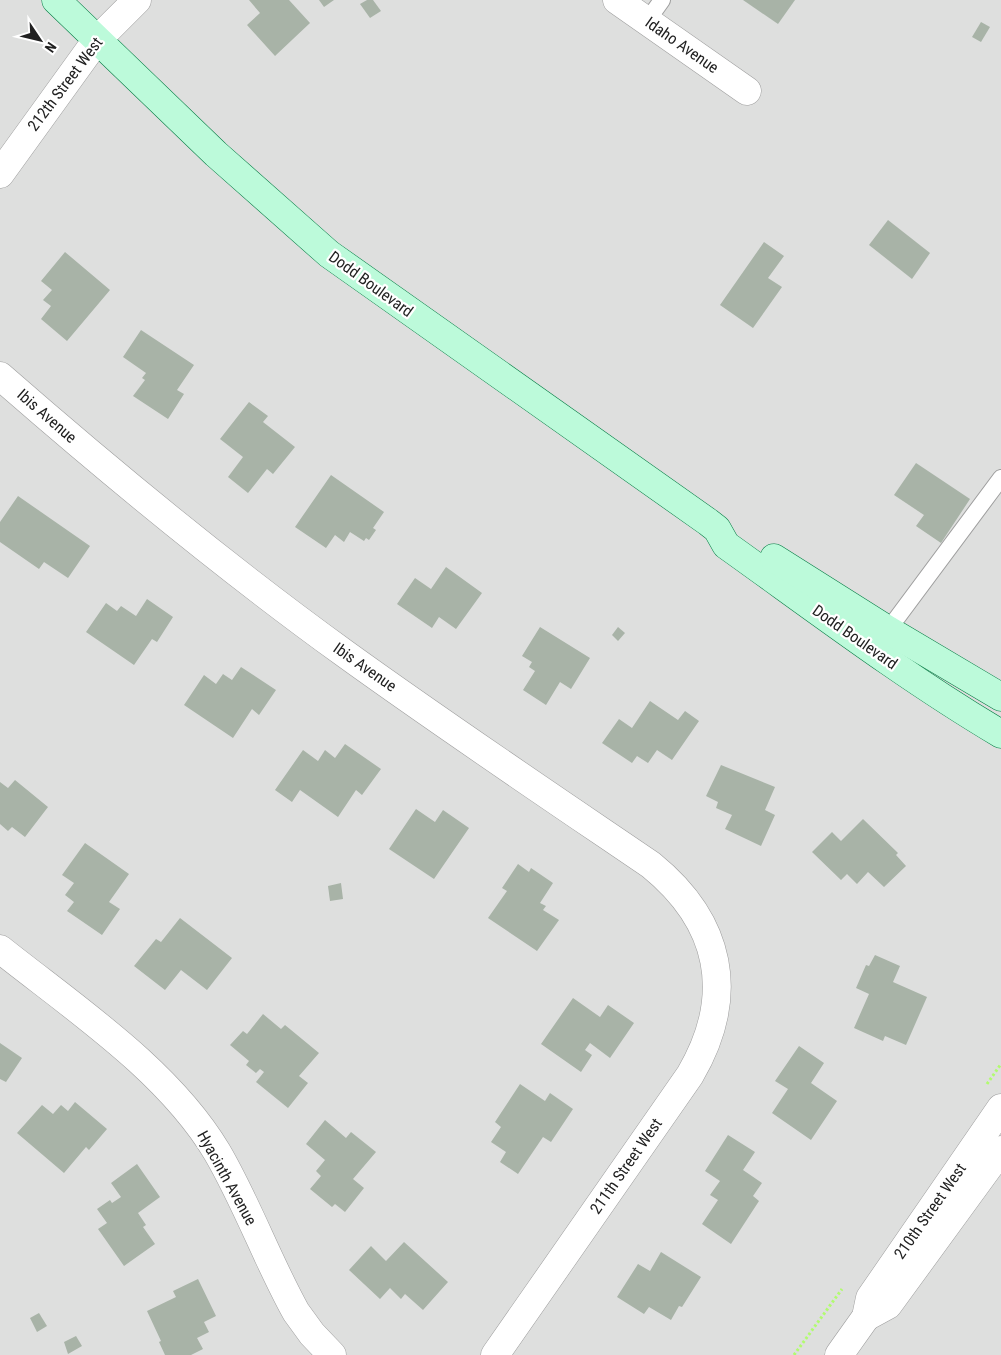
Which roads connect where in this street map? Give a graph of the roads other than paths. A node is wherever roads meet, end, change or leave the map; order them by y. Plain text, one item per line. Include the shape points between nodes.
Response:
1 (56, 0) edge
2 (137, 0) edge
3 (617, 0) edge
4 (655, 10) edge
5 (96, 40) junction
6 (747, 91) dead end
7 (0, 174) edge
8 (0, 376) edge
9 (1001, 478) edge
10 (717, 529) junction
11 (888, 630) junction
12 (1001, 697) edge
13 (1001, 734) edge
14 (0, 949) edge
15 (715, 962) joint
16 (1001, 1108) edge
17 (1001, 1150) edge
18 (866, 1317) junction
19 (332, 1355) edge
20 (495, 1355) edge
21 (839, 1355) edge

1 - 5 main road, Dodd Boulevard
2 - 5 street, 212th Street West
3 - 4 street, Idaho Avenue
4 - 6 street, Idaho Avenue
5 - 7 street, 212th Street West
5 - 10 main road, Dodd Boulevard via 216,154 329,254
8 - 15 street, Ibis Avenue via 140,495 290,613 666,877 692,906 706,933
9 - 11 lane
10 - 11 main road, Dodd Boulevard via 734,532
10 - 13 main road, Dodd Boulevard via 726,545 952,705
11 - 12 main road, Dodd Boulevard
14 - 19 street, Hyacinth Avenue via 131,1054 164,1084 192,1117 217,1152 296,1312
15 - 20 street, 211th Street West via 718,993 705,1050
16 - 18 street, 210th Street West via 870,1298
17 - 18 street, 210th Street West via 888,1306
18 - 21 street, 210th Street West

